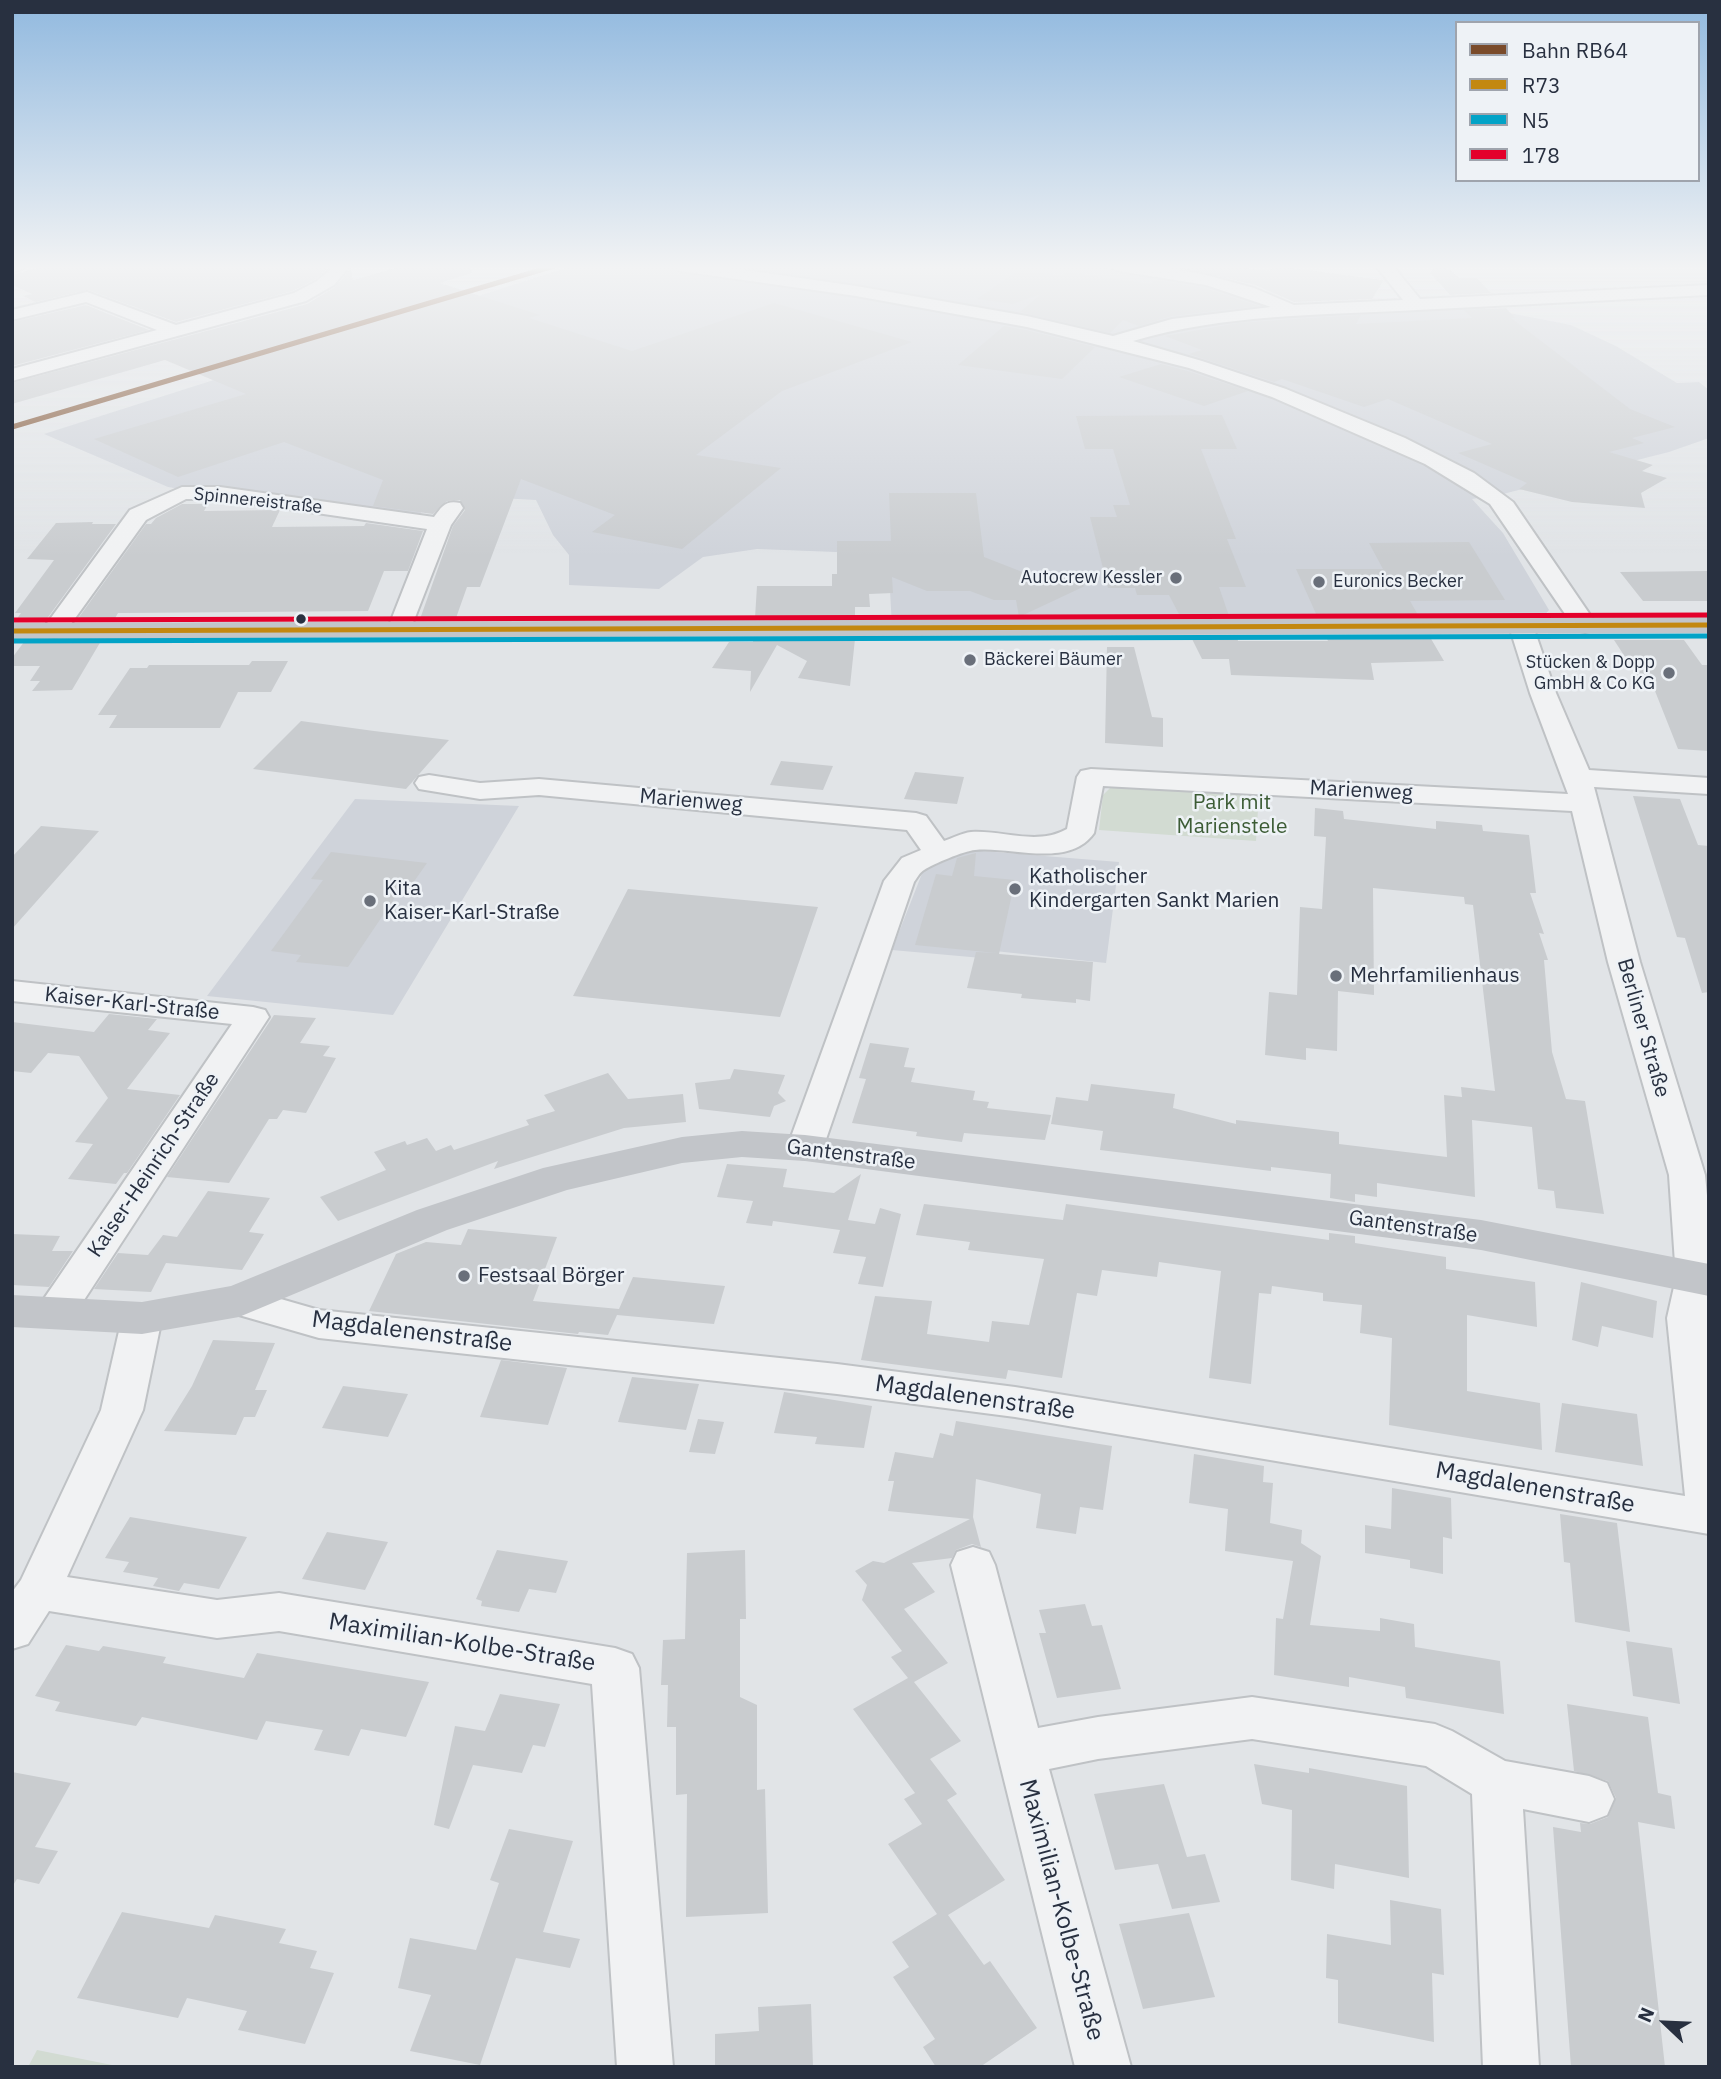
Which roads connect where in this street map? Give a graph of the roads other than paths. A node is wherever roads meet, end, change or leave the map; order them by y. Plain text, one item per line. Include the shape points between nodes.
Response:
1 (56, 363) edge
2 (1190, 363) edge
3 (12, 375) edge
4 (1585, 625) junction
5 (1709, 625) edge
6 (1521, 626) junction
7 (401, 628) junction
8 (54, 630) junction
9 (12, 631) edge
10 (429, 783) dead end
11 (1709, 786) edge
12 (1581, 791) junction
13 (938, 853) junction
14 (12, 991) edge
15 (253, 1017) joint
16 (805, 1148) junction
17 (1702, 1279) edge
18 (239, 1301) junction
19 (12, 1311) edge
20 (55, 1313) junction
21 (142, 1318) junction
22 (1709, 1517) edge
23 (973, 1565) dead end
24 (25, 1610) edge
25 (1020, 1753) junction
26 (1496, 1782) junction
27 (1589, 1799) dead end
28 (645, 2067) edge
29 (1103, 2067) edge
30 (1511, 2067) edge

1 - 3 street
2 - 4 street via 1318,408 1464,476 1500,501
4 - 5 main road
4 - 6 main road
6 - 7 main road
6 - 12 street, Berliner Straße
7 - 8 main road
7 - 8 street, Spinnereistraße via 447,515 182,493 138,515
8 - 9 main road
10 - 13 street, Marienweg via 480,792 539,787 916,822
11 - 12 street
12 - 13 street, Marienweg via 1091,777 1080,833 1066,841 1042,846 971,841
12 - 17 street, Berliner Straße via 1624,962 1687,1175
13 - 16 street, Marienweg via 912,864 899,881
14 - 15 street, Kaiser-Karl-Straße
15 - 20 street, Kaiser-Heinrich-Straße
16 - 17 main road, Gantenstraße via 1481,1235
16 - 18 main road, Gantenstraße via 742,1144 682,1150 558,1178 432,1220
17 - 22 street, Berliner Straße via 1687,1318
18 - 21 main road, Gantenstraße
18 - 22 street, Magdalenenstraße via 319,1324 1015,1402
19 - 20 main road, Gantenstraße
20 - 21 main road, Gantenstraße
21 - 24 street via 122,1410
23 - 25 street, Maximilian-Kolbe-Straße
24 - 28 street, Maximilian-Kolbe-Straße via 217,1619 279,1612 615,1668
25 - 26 street, Maximilian-Kolbe-Straße via 1252,1718 1435,1746
25 - 29 street, Maximilian-Kolbe-Straße
26 - 27 street, Maximilian-Kolbe-Straße
26 - 30 street

